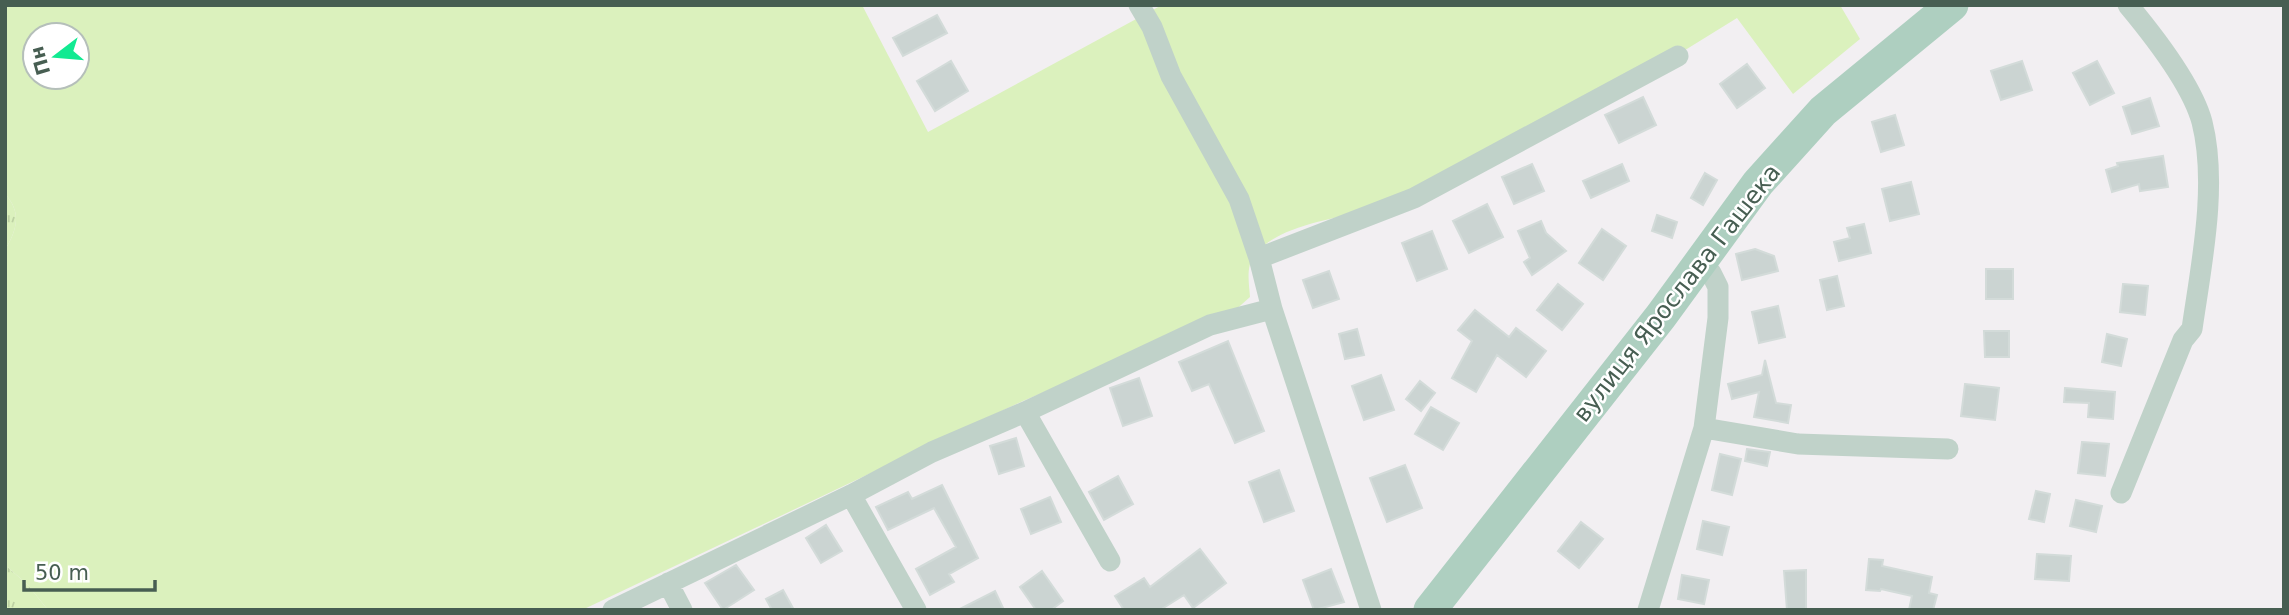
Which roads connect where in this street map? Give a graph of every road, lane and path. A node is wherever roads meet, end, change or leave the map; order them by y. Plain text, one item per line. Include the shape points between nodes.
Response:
1 (1139, 5) edge
2 (1952, 5) edge
3 (2128, 5) edge
4 (1678, 56) dead end
5 (1259, 258) junction
6 (1699, 265) junction
7 (1272, 309) junction
8 (1025, 412) junction
9 (1704, 428) junction
10 (1948, 449) dead end
11 (2121, 493) dead end
12 (851, 495) junction
13 (1110, 561) dead end
14 (668, 583) junction
15 (613, 610) edge
16 (682, 610) edge
17 (916, 610) edge
18 (1371, 610) edge
19 (1430, 610) edge
20 (1648, 610) edge

1 - 5 street via 1171,76 1239,199
2 - 6 main road, вулиця Ярослава Гашека via 1823,111 1758,183
3 - 11 street via 2187,89 2202,122 2206,223 2192,329 2183,340
4 - 5 street via 1414,198
5 - 7 street
6 - 9 street via 1711,273 1718,287
6 - 19 main road, вулиця Ярослава Гашека
7 - 8 street via 1210,325
7 - 18 street
8 - 12 street via 932,452
8 - 13 street
9 - 10 street via 1798,444
9 - 20 street
12 - 14 street
12 - 17 street
14 - 15 street
14 - 16 street

